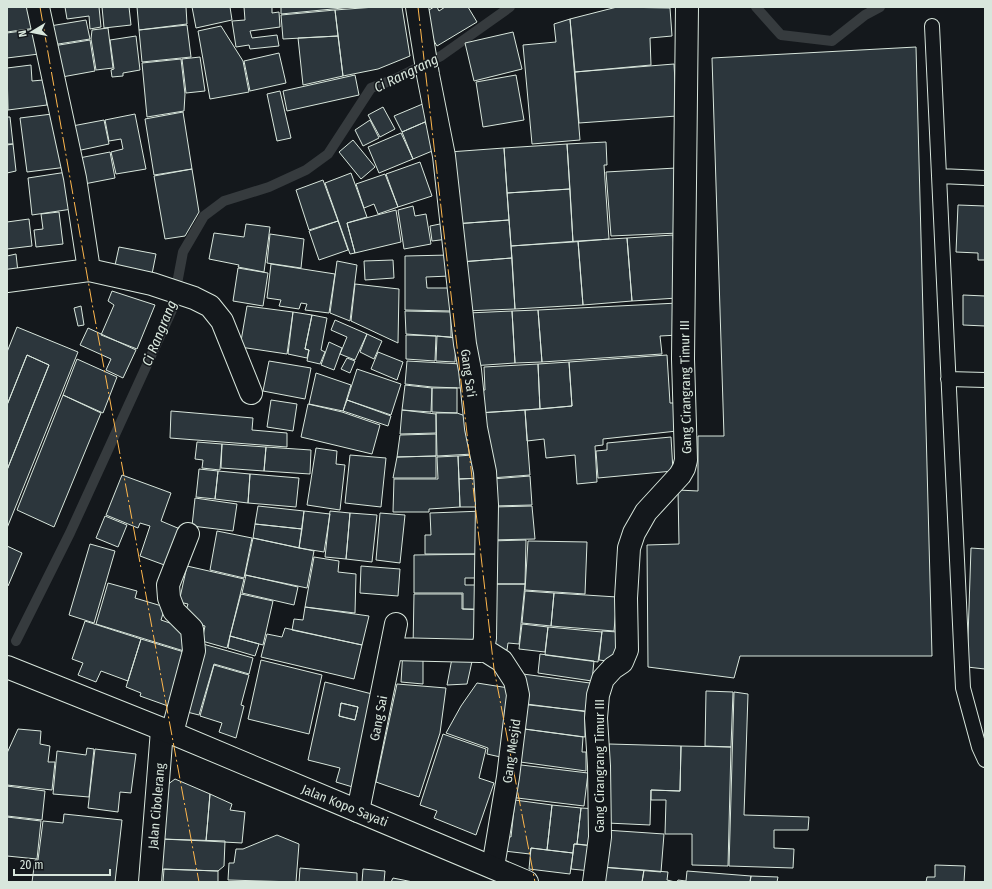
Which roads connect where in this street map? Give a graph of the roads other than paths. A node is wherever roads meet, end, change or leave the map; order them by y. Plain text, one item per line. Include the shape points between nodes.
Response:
1 (38, 7) edge
2 (417, 7) edge
3 (687, 7) edge
4 (932, 26) dead end
5 (939, 176) junction
6 (985, 178) edge
7 (89, 270) junction
8 (7, 281) edge
9 (948, 379) junction
10 (985, 380) edge
11 (251, 393) dead end
12 (188, 534) dead end
13 (396, 624) dead end
14 (391, 649) junction
15 (483, 649) junction
16 (7, 667) edge
17 (167, 731) junction
18 (985, 760) edge
19 (358, 811) junction
20 (493, 867) junction
21 (150, 882) edge
22 (527, 882) edge
23 (594, 882) edge

1 - 7 street via 75,178
2 - 15 street, Gang Sa'i via 444,156 476,428 486,472
3 - 23 street, Gang Cirangrang Timur III via 683,359 686,460 680,475 646,512 629,548 626,598 627,650 622,662 603,679 598,695 596,718 600,837
4 - 5 lane
5 - 6 lane
5 - 9 lane
7 - 8 street
7 - 11 street via 152,284 210,306 222,321
9 - 10 lane
9 - 18 lane via 963,688
12 - 17 street, Jalan Cibolerang via 168,585 174,611 192,629 194,651
13 - 14 street, Gang Sai
14 - 15 street
14 - 19 street, Gang Sai
15 - 20 street, Gang Mesjid via 502,660 515,681 518,695
16 - 17 street, Jalan Kopo Sayati
17 - 19 street, Jalan Kopo Sayati
17 - 21 street, Jalan Cibolerang
19 - 20 street, Jalan Kopo Sayati
20 - 22 street, Jalan Kopo Sayati

